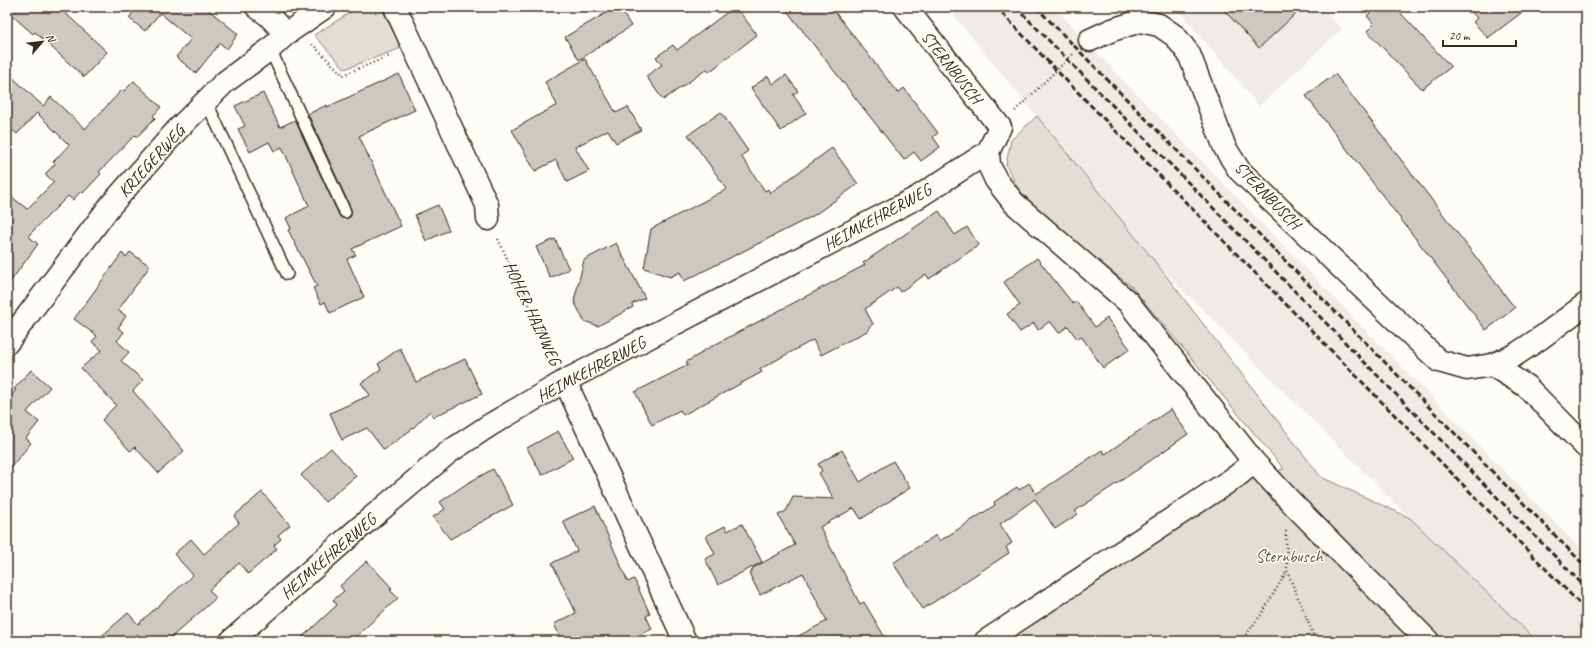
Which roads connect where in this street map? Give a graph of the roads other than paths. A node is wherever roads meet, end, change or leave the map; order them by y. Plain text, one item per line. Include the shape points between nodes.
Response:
1 (257, 7) edge
2 (325, 7) edge
3 (395, 7) edge
4 (905, 7) edge
5 (291, 30) junction
6 (1090, 40) road end
7 (270, 49) junction
8 (206, 101) junction
9 (988, 152) junction
10 (345, 212) dead end
11 (488, 219) road end
12 (287, 274) dead end
13 (1586, 304) edge
14 (7, 344) edge
15 (1492, 365) junction
16 (565, 381) junction
17 (1586, 447) edge
18 (1254, 462) junction
19 (231, 641) edge
20 (685, 641) edge
21 (986, 641) edge
22 (1428, 641) edge

1 - 5 street
2 - 5 street, KRIEGERWEG
3 - 11 street via 487,205
4 - 9 street, STERNBUSCH via 1000,127
5 - 7 street, KRIEGERWEG
6 - 15 street, STERNBUSCH via 1118,27 1140,22 1159,25 1175,36 1189,54 1225,148 1238,170 1439,361 1467,369
7 - 8 street, KRIEGERWEG via 225,82
7 - 10 lane
8 - 12 lane
8 - 14 street, KRIEGERWEG via 110,206
9 - 16 street, HEIMKEHRERWEG via 918,197
9 - 18 street via 989,165 996,180 1014,203 1128,302
13 - 15 street, STERNBUSCH via 1516,354
15 - 17 street via 1526,386
16 - 19 street, HEIMKEHRERWEG via 450,452
16 - 20 street, HOHER HAINWEG
18 - 21 street
18 - 22 street

